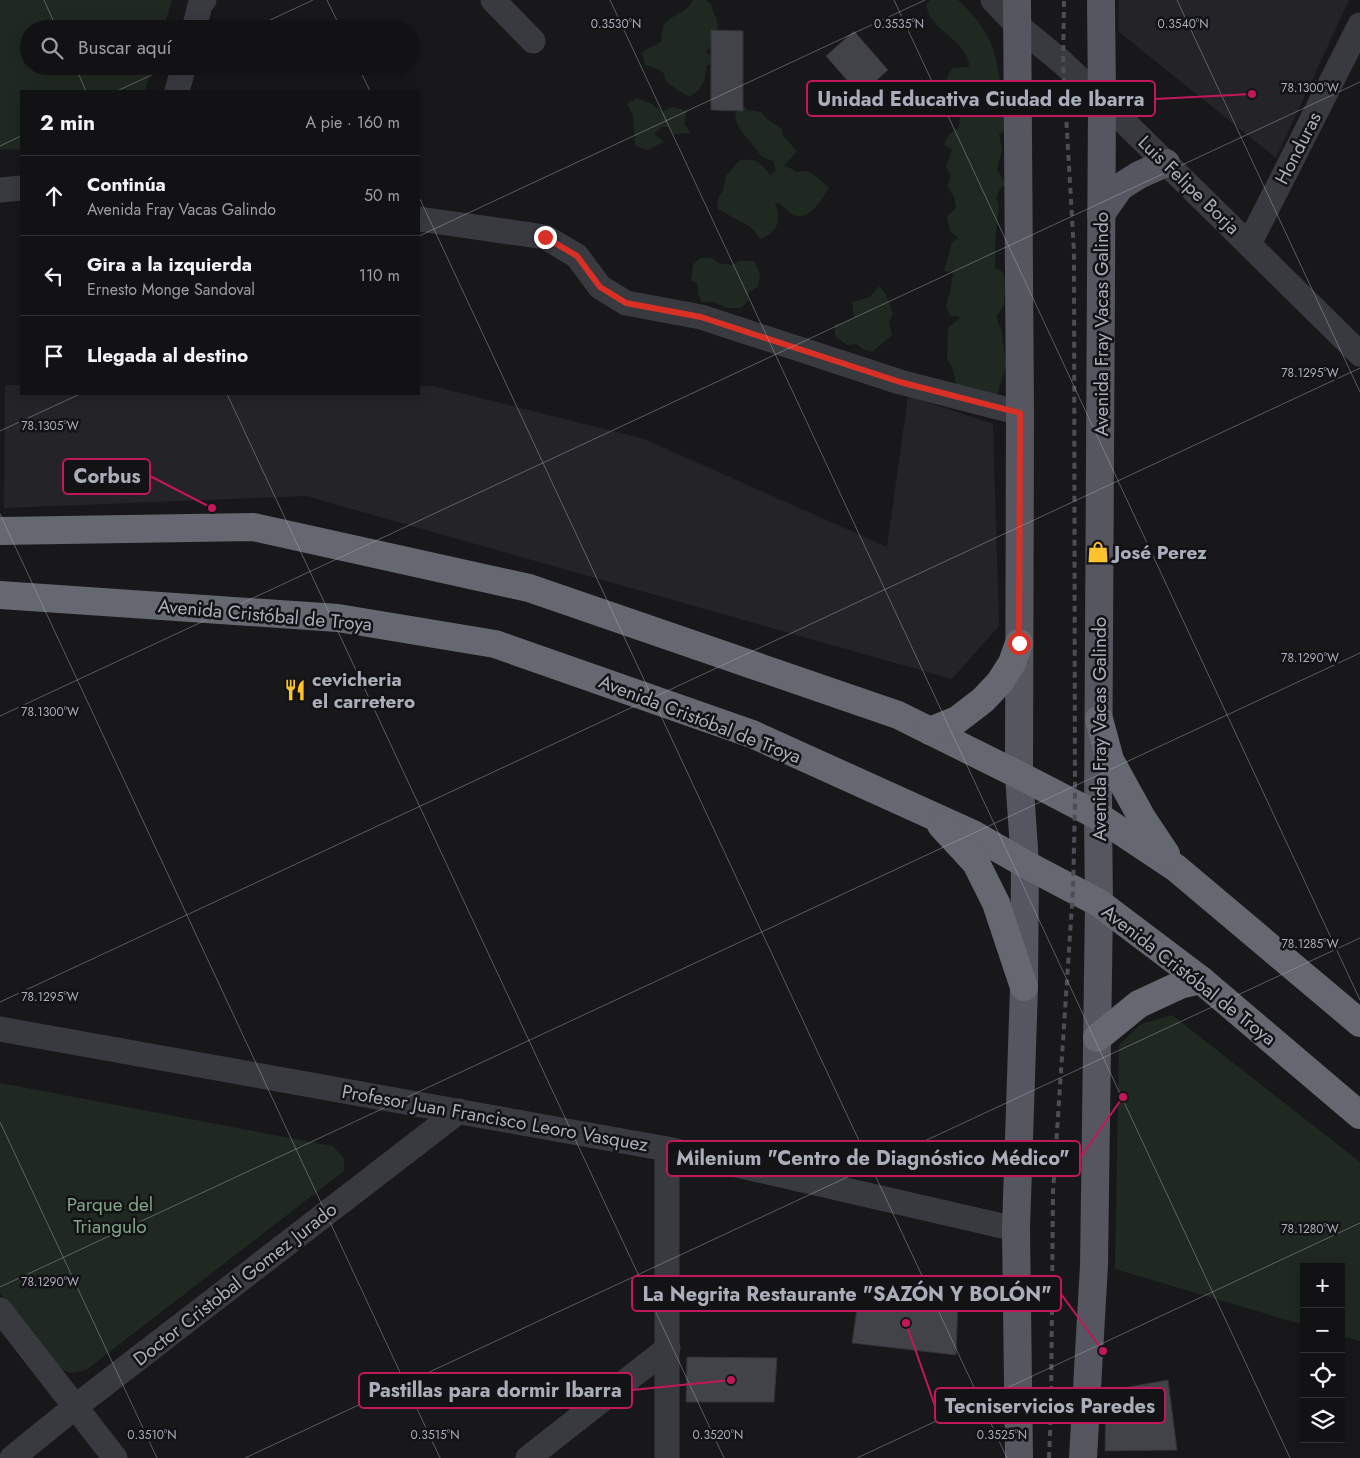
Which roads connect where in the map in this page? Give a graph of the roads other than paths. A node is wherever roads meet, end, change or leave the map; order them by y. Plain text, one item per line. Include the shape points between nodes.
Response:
1 (204, 0) edge
2 (494, 0) edge
3 (993, 0) edge
4 (1100, 0) edge
5 (1017, 12) edge
6 (196, 20) edge
7 (1360, 25) edge
8 (534, 42) dead end
9 (181, 75) edge
10 (177, 90) edge
11 (1102, 100) junction
12 (1166, 163) junction
13 (20, 188) edge
14 (0, 190) edge
15 (1101, 214) junction
16 (420, 219) edge
17 (1249, 244) junction
18 (1360, 354) edge
19 (1020, 413) junction
20 (0, 531) edge
21 (0, 595) edge
22 (1019, 643) junction
23 (1099, 719) junction
24 (930, 731) junction
25 (1019, 775) junction
26 (931, 815) junction
27 (1098, 816) junction
28 (1025, 864) junction
29 (1176, 868) junction
30 (1099, 903) junction
31 (1201, 980) junction
32 (1024, 987) junction
33 (1360, 1023) edge
34 (0, 1029) edge
35 (1097, 1038) junction
36 (459, 1111) junction
37 (1360, 1115) edge
38 (667, 1149) junction
39 (1016, 1228) junction
40 (0, 1310) edge
41 (668, 1348) junction
42 (75, 1407) junction
43 (12, 1458) edge
44 (115, 1458) edge
45 (528, 1458) edge
46 (667, 1458) edge
47 (1019, 1458) edge
48 (1083, 1458) edge

1 - 6 street
2 - 8 street
3 - 5 street, Luis Felipe Borja
4 - 11 main road, Avenida Fray Vacas Galindo
5 - 11 street, Luis Felipe Borja
5 - 19 main road
7 - 17 street, Honduras
9 - 10 street
11 - 12 street, Luis Felipe Borja
11 - 15 main road, Avenida Fray Vacas Galindo
12 - 15 main road via 1120,187
12 - 17 street, Luis Felipe Borja
13 - 14 street
15 - 23 main road, Avenida Fray Vacas Galindo
16 - 19 street via 545,237 577,256 600,287 626,303 701,317 900,382
17 - 18 street, Luis Felipe Borja
19 - 22 main road
20 - 24 highway via 253,527 529,588 898,715
21 - 26 highway, Avenida Cristóbal de Troya via 338,618 495,644 752,734
22 - 24 highway via 1012,663 983,700 957,720
22 - 25 main road
23 - 27 main road, Avenida Fray Vacas Galindo
23 - 29 highway via 1110,760 1142,818
24 - 25 highway
25 - 27 highway
25 - 28 main road
26 - 28 highway, Avenida Cristóbal de Troya
26 - 32 highway via 976,863 996,903
27 - 29 highway
27 - 30 main road, Avenida Fray Vacas Galindo
28 - 30 highway, Avenida Cristóbal de Troya
28 - 32 main road
29 - 33 highway
30 - 31 highway, Avenida Cristóbal de Troya
30 - 35 main road, Avenida Fray Vacas Galindo
31 - 35 highway via 1180,985 1139,1004
31 - 37 highway, Avenida Cristóbal de Troya
32 - 39 main road
34 - 36 street, Profesor Juan Francisco Leoro Vasquez
35 - 48 main road, Avenida Fray Vacas Galindo via 1094,1265
36 - 38 street, Profesor Juan Francisco Leoro Vasquez
36 - 42 street, Doctor Cristobal Gomez Jurado
38 - 39 street, Profesor Juan Francisco Leoro Vasquez
38 - 41 street
39 - 47 main road
40 - 42 street
41 - 45 street
41 - 46 street
42 - 43 street, Doctor Cristobal Gomez Jurado
42 - 44 street

